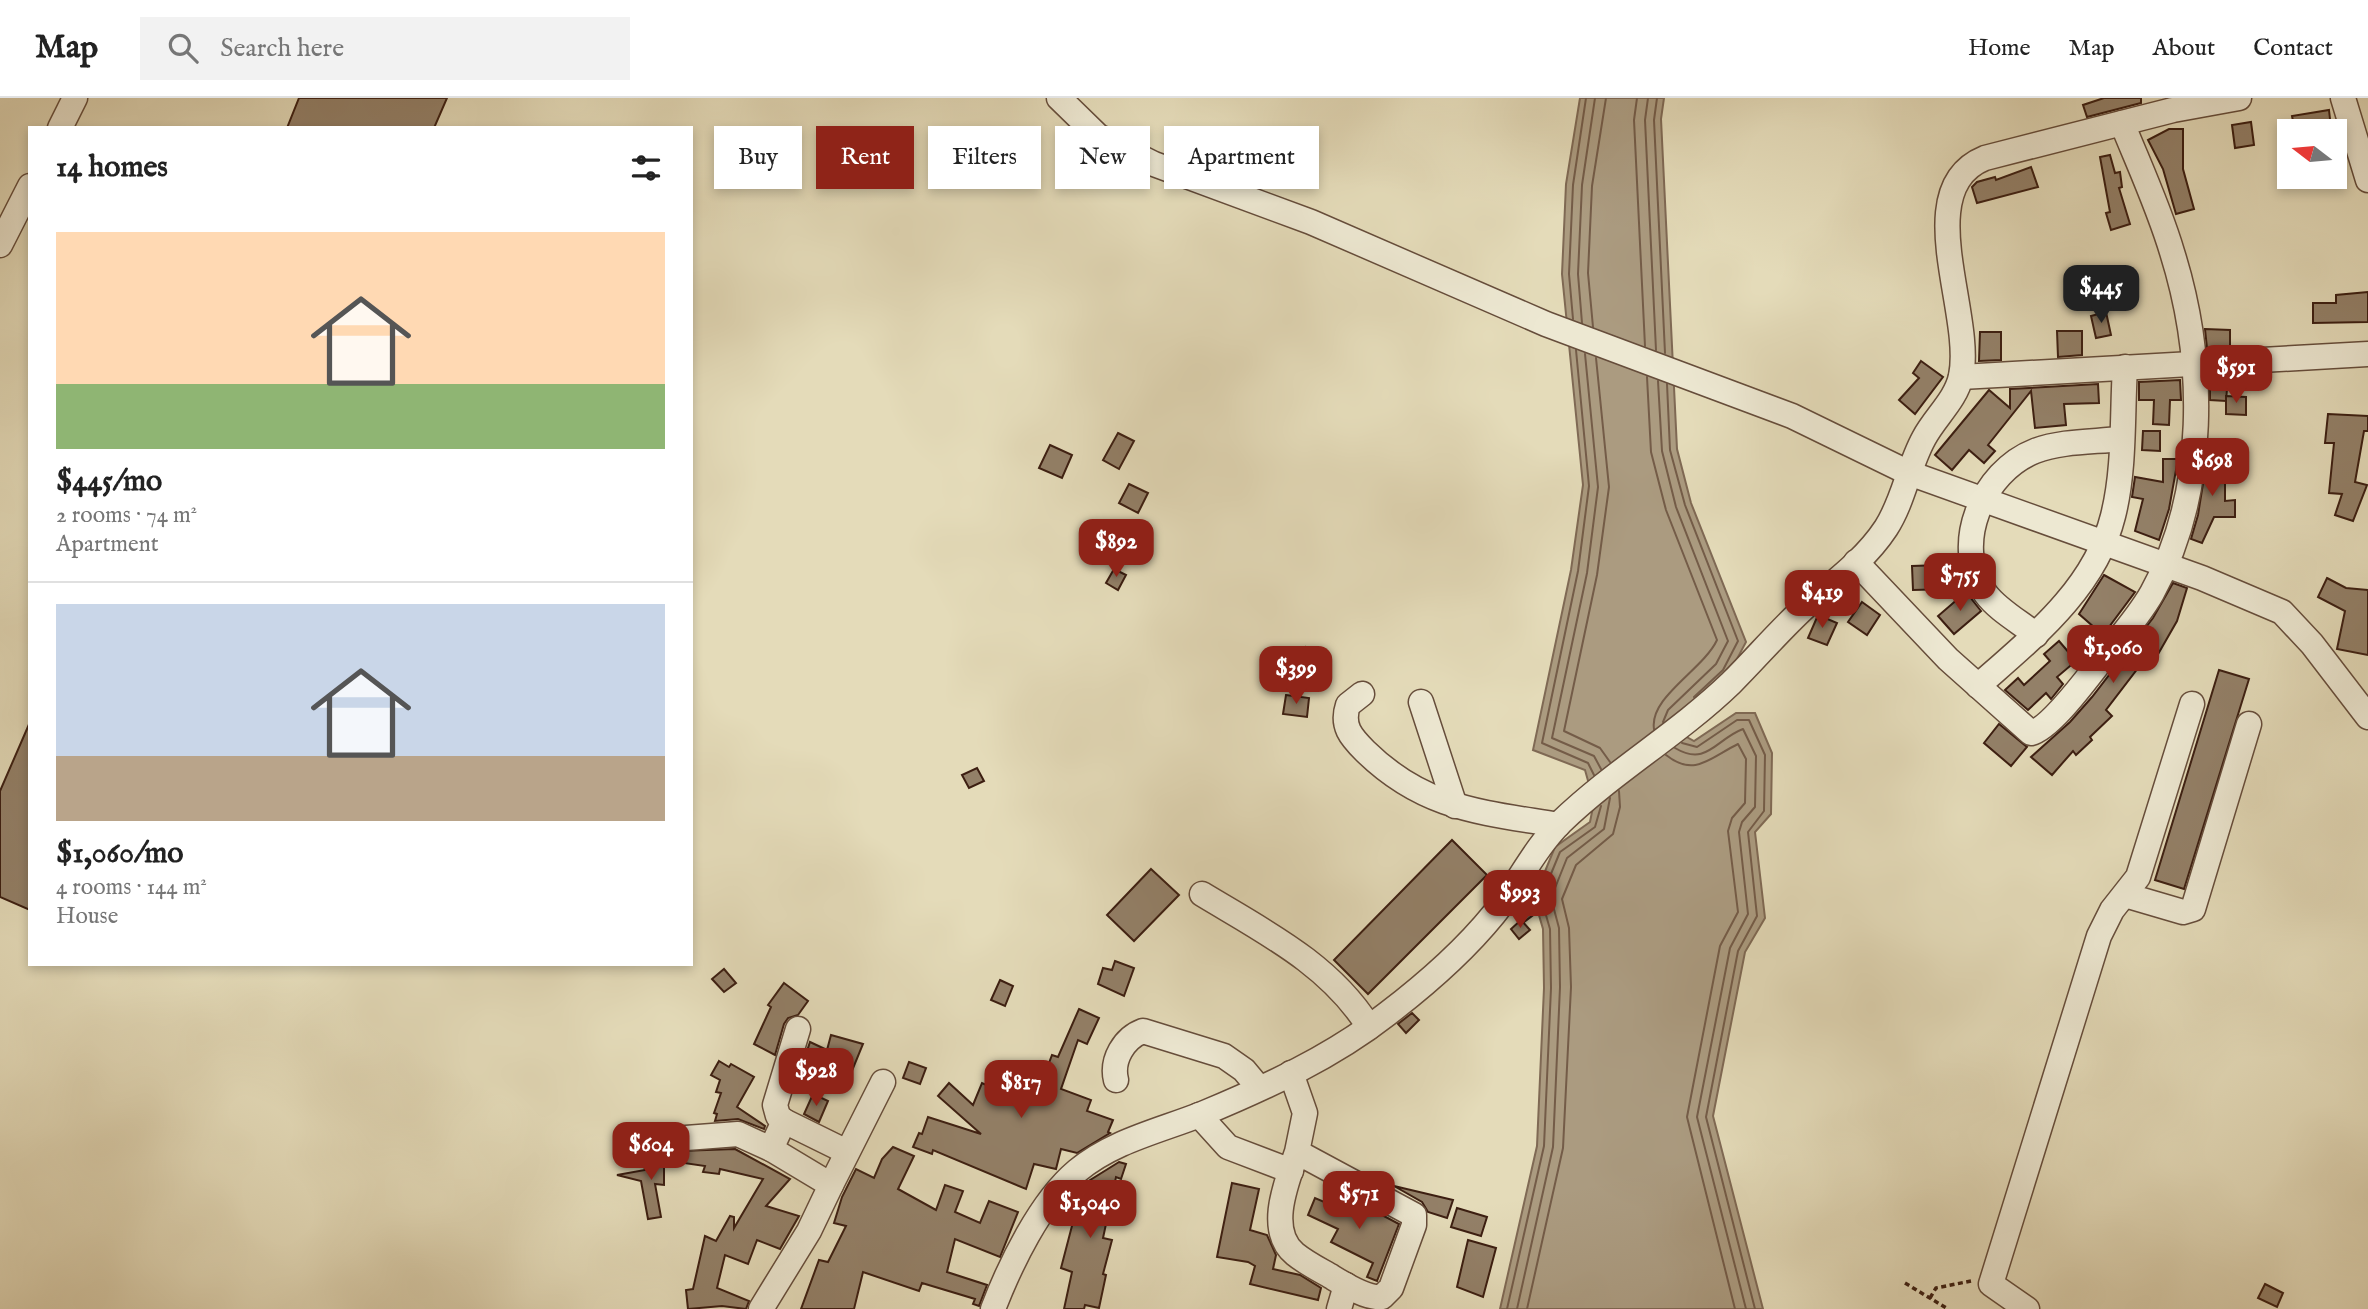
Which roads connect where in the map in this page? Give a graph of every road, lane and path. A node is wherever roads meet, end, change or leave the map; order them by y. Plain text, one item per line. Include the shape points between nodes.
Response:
1 (75, 98) edge
2 (1059, 98) edge
3 (2239, 98) edge
4 (2343, 98) edge
5 (2122, 123) junction
6 (61, 126) edge
7 (2368, 180) edge
8 (28, 190) edge
9 (0, 244) edge
10 (2368, 354) edge
11 (2193, 365) junction
12 (2125, 366) junction
13 (1961, 377) junction
14 (2120, 439) junction
15 (1909, 473) junction
16 (1982, 500) junction
17 (2105, 542) junction
18 (1856, 562) junction
19 (2165, 565) junction
20 (2036, 635) junction
21 (1978, 686) junction
22 (1362, 694) dead end
23 (1421, 702) dead end
24 (2192, 704) dead end
25 (2368, 717) edge
26 (2249, 724) dead end
27 (1455, 806) junction
28 (1558, 825) junction
29 (1202, 894) dead end
30 (2125, 895) junction
31 (1369, 1027) junction
32 (798, 1029) dead end
33 (1291, 1073) junction
34 (1116, 1080) dead end
35 (883, 1082) dead end
36 (1259, 1088) junction
37 (1199, 1115) junction
38 (784, 1121) junction
39 (812, 1135) junction
40 (686, 1138) dead end
41 (771, 1149) junction
42 (848, 1152) junction
43 (1294, 1161) junction
44 (797, 1166) junction
45 (831, 1185) junction
46 (1905, 1283) dead end
47 (1991, 1284) junction
48 (1343, 1297) edge
49 (1930, 1298) junction
50 (761, 1309) edge
51 (993, 1309) edge
52 (1948, 1309) edge
53 (2027, 1309) edge

1 - 6 street
2 - 15 street via 1098,136 1154,164 1311,222 1546,324 1792,416
3 - 5 street
4 - 7 street
5 - 11 street via 2172,250
5 - 13 street via 1985,158 1972,163 1955,182 1946,224 1962,338
8 - 9 street
10 - 11 street
11 - 12 street
11 - 19 street via 2192,478 2181,527
12 - 13 street
12 - 14 street
13 - 15 street via 1925,436
14 - 16 street via 2032,452 2004,472
14 - 17 street via 2117,492
15 - 16 street
15 - 18 street via 1887,526
16 - 17 street
16 - 20 street via 1973,529 1979,582 1994,603
17 - 19 street
17 - 20 street via 2077,588
18 - 21 street
18 - 28 street via 1692,718
19 - 21 street via 2127,629 2036,732 2027,730
19 - 25 street via 2281,612
20 - 21 street
22 - 27 street via 1346,712 1346,727 1354,740 1398,780
23 - 27 street
24 - 30 street via 2144,863
26 - 30 street via 2193,909 2183,912
27 - 28 street
28 - 31 street via 1492,916 1425,982
29 - 31 street via 1280,940 1324,974
30 - 47 street via 2099,936
31 - 33 street
32 - 38 street via 775,1105
33 - 36 street
33 - 43 street via 1305,1113
34 - 36 street via 1117,1057 1130,1039 1143,1031 1224,1056
35 - 42 street
36 - 37 street
37 - 43 street via 1228,1147
37 - 51 street via 1125,1142 1075,1173 1016,1257
38 - 39 street
38 - 41 street
39 - 42 street
39 - 44 street
40 - 41 street via 730,1132
41 - 44 street
42 - 45 street
43 - 48 street via 1280,1223 1285,1244
43 - 48 street via 1414,1215 1387,1294
44 - 45 street
45 - 50 street
46 - 49 path
47 - 49 path via 1952,1283 1936,1288
47 - 53 street
49 - 52 path

